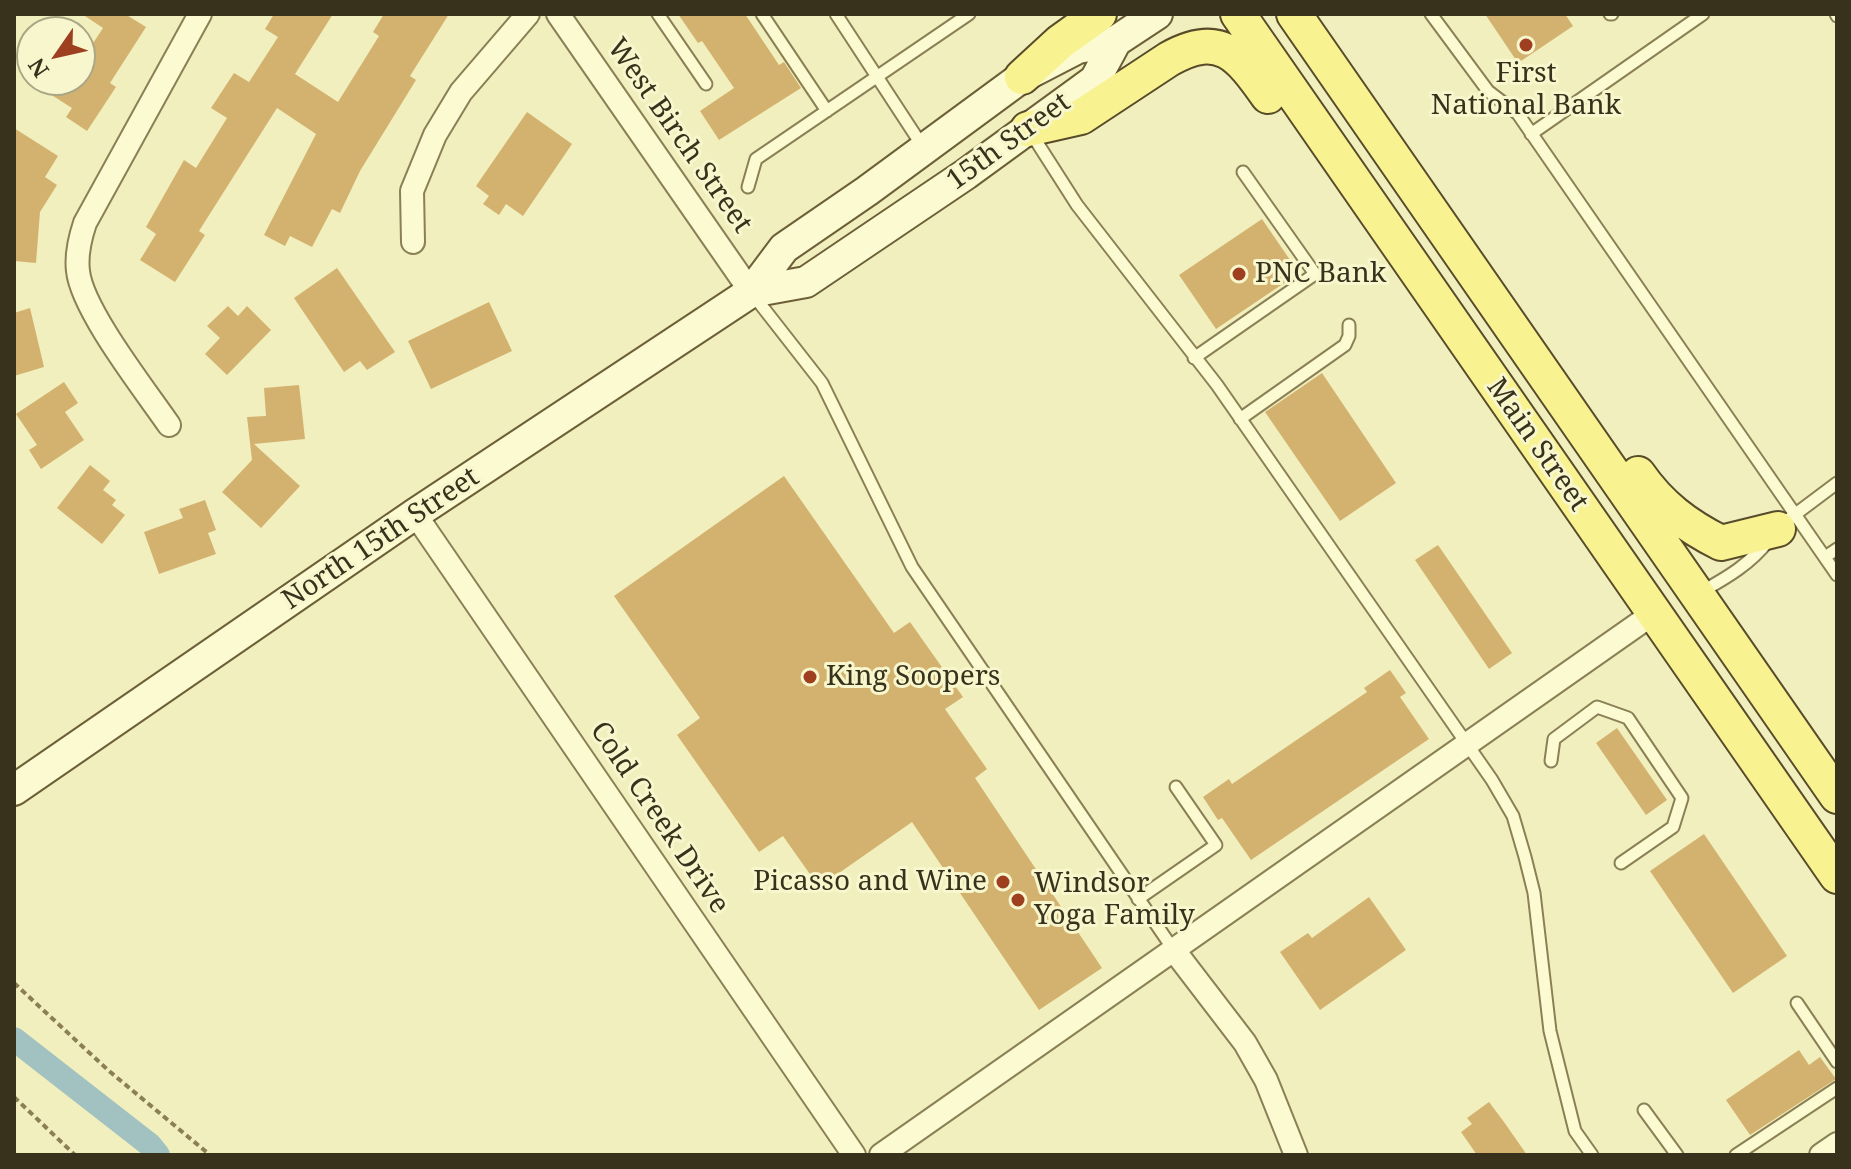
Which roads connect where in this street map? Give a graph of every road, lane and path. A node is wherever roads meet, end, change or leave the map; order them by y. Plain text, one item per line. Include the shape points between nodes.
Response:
1 (200, 14) edge
2 (528, 14) edge
3 (558, 14) edge
4 (658, 14) edge
5 (762, 14) edge
6 (836, 14) edge
7 (969, 14) edge
8 (1157, 14) edge
9 (1238, 14) edge
10 (1294, 14) edge
11 (1431, 14) edge
12 (1678, 14) edge
13 (1703, 14) edge
14 (1686, 26) junction
15 (1108, 28) edge
16 (877, 77) junction
17 (1022, 77) joint
18 (706, 84) dead end
19 (827, 111) junction
20 (1028, 129) junction
21 (1531, 134) junction
22 (925, 150) junction
23 (1243, 172) dead end
24 (748, 187) dead end
25 (867, 191) joint
26 (1383, 225) junction
27 (886, 228) joint
28 (413, 242) dead end
29 (751, 292) junction
30 (1349, 325) dead end
31 (1530, 353) junction
32 (1194, 358) junction
33 (1493, 381) junction
34 (1240, 419) junction
35 (169, 425) dead end
36 (1837, 483) edge
37 (415, 514) junction
38 (1786, 522) junction
39 (1837, 549) edge
40 (1825, 557) junction
41 (1837, 575) edge
42 (1696, 594) junction
43 (1654, 613) junction
44 (1467, 744) junction
45 (1551, 761) dead end
46 (1827, 783) edge
47 (1176, 787) dead end
48 (14, 790) edge
49 (1621, 863) dead end
50 (1834, 871) edge
51 (1138, 899) junction
52 (1173, 949) junction
53 (14, 983) edge
54 (1797, 1003) dead end
55 (1837, 1062) edge
56 (1837, 1088) edge
57 (14, 1097) edge
58 (1644, 1110) dead end
59 (1837, 1144) edge
60 (75, 1155) edge
61 (210, 1155) edge
62 (854, 1155) edge
63 (881, 1155) edge
64 (1296, 1155) edge
65 (1592, 1155) edge
66 (1677, 1155) edge
67 (1736, 1155) edge
68 (1821, 1155) edge

1 - 35 street via 85,223 78,257 88,304
2 - 28 street via 461,92 435,135 412,191
3 - 29 street, West Birch Street
4 - 18 lane
5 - 19 lane
6 - 16 lane
7 - 16 lane
8 - 15 street, 15th Street
9 - 26 main road, Main Street
10 - 31 main road, Main Street
11 - 21 lane via 1488,91 1518,114
12 - 14 lane
13 - 14 lane
14 - 21 lane
15 - 17 main road via 1060,42
15 - 20 street, 15th Street via 1095,80
16 - 19 lane
16 - 22 lane
17 - 22 street, 15th Street
19 - 24 lane via 756,159
20 - 26 main road via 1081,117 1181,52 1215,45 1245,64 1310,157
20 - 27 street, 15th Street
20 - 32 lane via 1077,205
21 - 38 lane
22 - 25 street, 15th Street
23 - 32 lane via 1315,274
25 - 29 street, North 15th Street via 784,248
26 - 33 main road, Main Street
27 - 29 street, North 15th Street via 806,282
29 - 37 street, North 15th Street
29 - 51 lane via 822,383 912,567
30 - 34 lane via 1345,345
31 - 38 main road via 1580,391 1650,491 1684,523 1721,543
31 - 42 main road, Main Street
32 - 34 lane
33 - 42 main road via 1553,435 1661,584
33 - 43 main road, Main Street
34 - 44 lane
36 - 38 lane
37 - 48 street, North 15th Street
37 - 62 street, Cold Creek Drive
38 - 40 lane
38 - 42 lane via 1735,574
39 - 40 lane
40 - 41 lane
42 - 46 main road, Main Street
43 - 44 street
43 - 46 main road via 1663,610 1685,618 1776,744
43 - 50 main road, Main Street
44 - 52 street
44 - 65 lane via 1513,816 1534,893 1550,1031 1575,1131
45 - 49 lane via 1554,739 1597,707 1628,718 1682,798 1673,827
47 - 51 lane via 1216,845
51 - 52 lane
52 - 63 street
52 - 64 street via 1245,1043
53 - 61 path
54 - 55 lane
56 - 67 lane
57 - 60 path
58 - 66 lane
59 - 68 street

